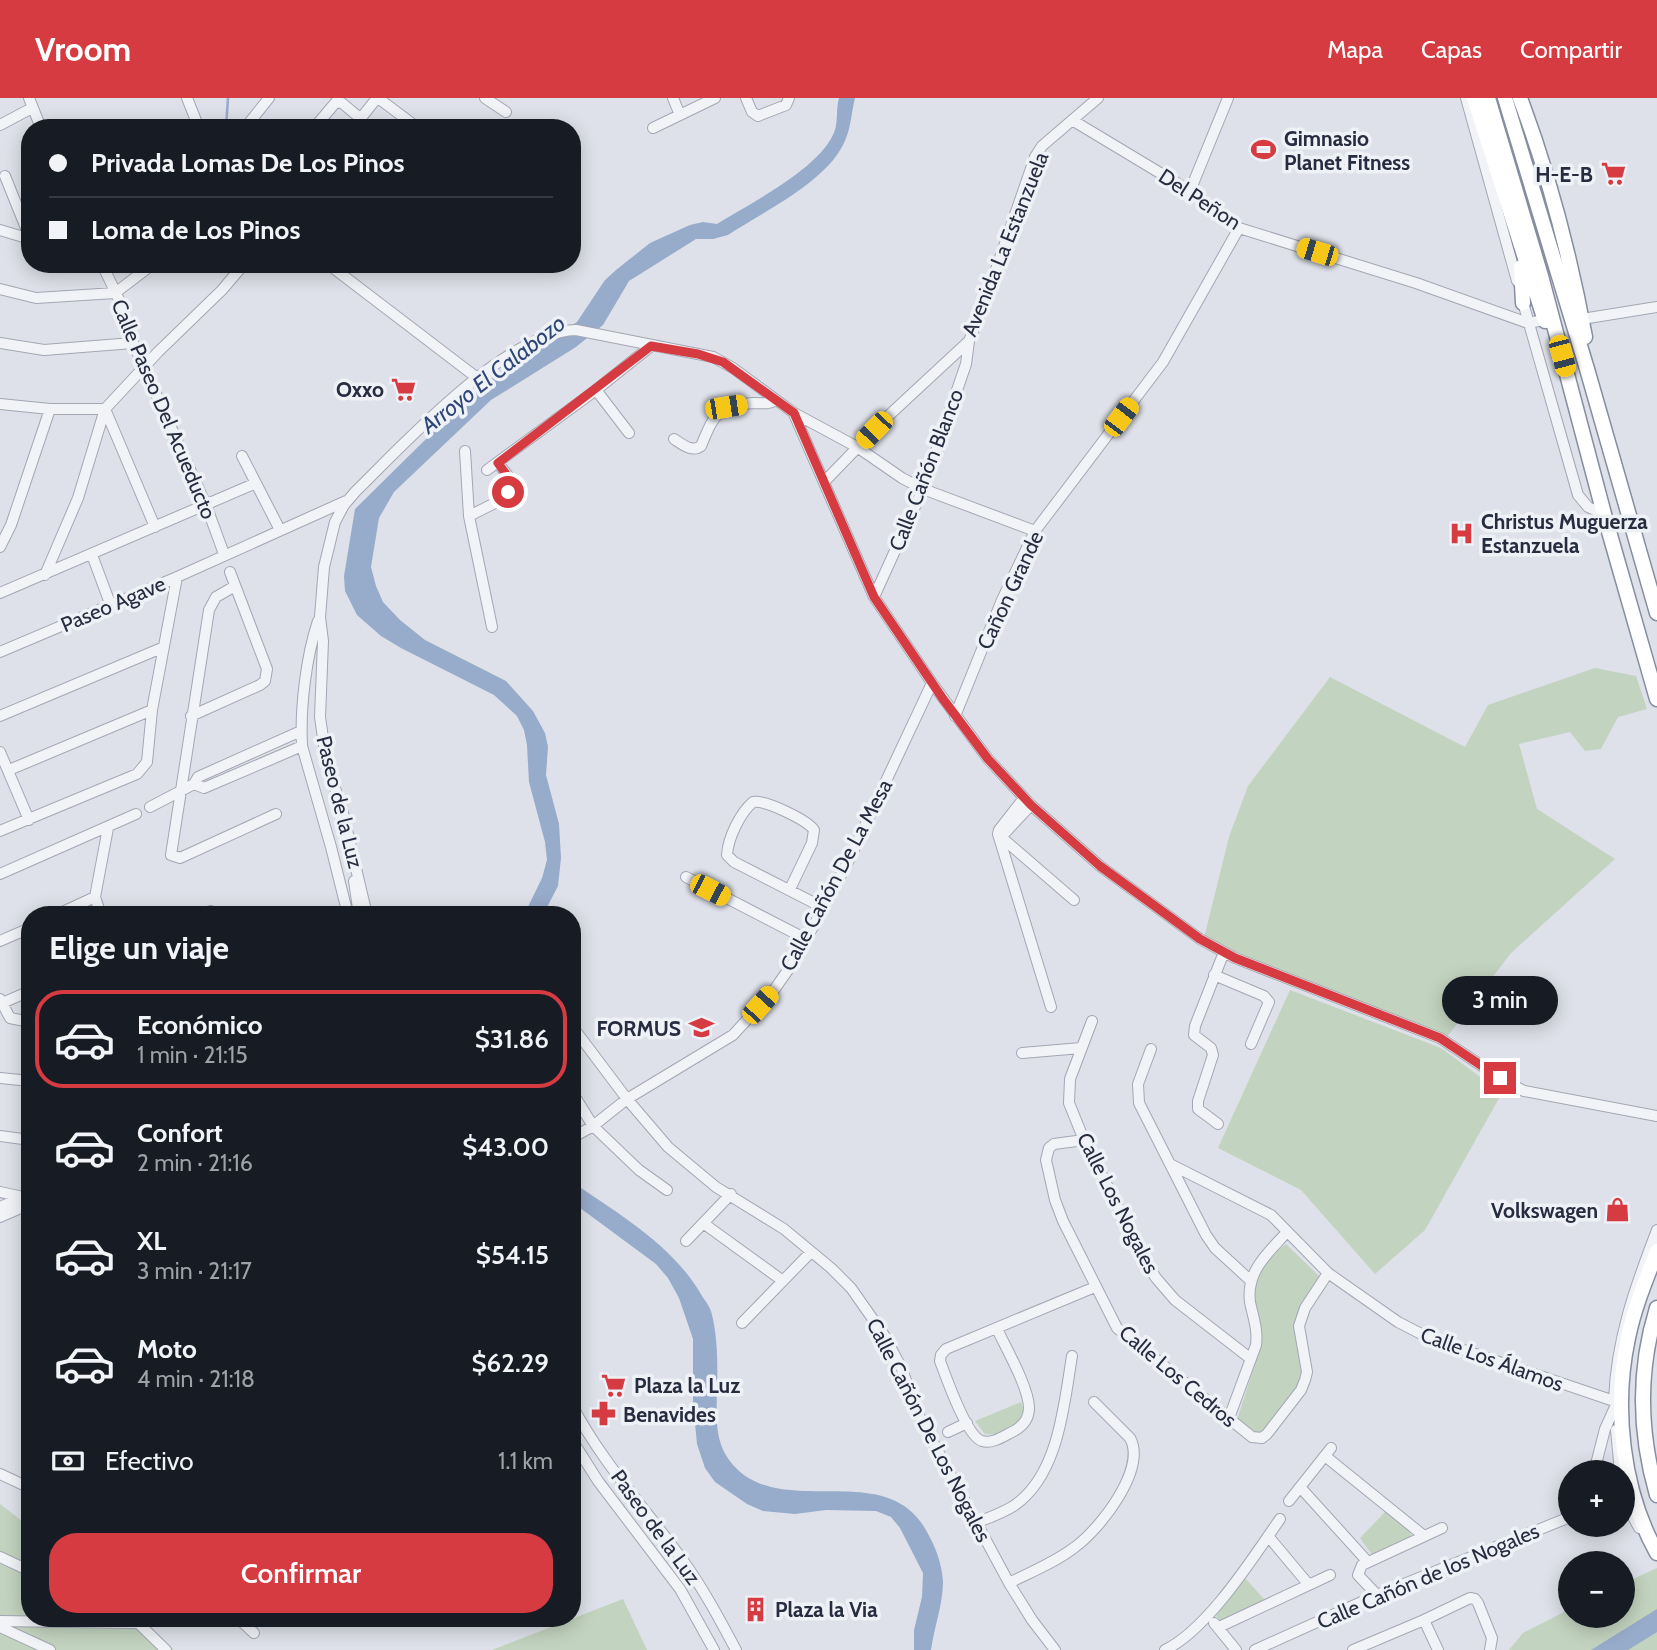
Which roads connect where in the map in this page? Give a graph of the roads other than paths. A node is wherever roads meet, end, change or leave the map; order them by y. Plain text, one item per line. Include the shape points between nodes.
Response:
1 (187, 98) edge
2 (269, 98) edge
3 (378, 98) edge
4 (485, 98) edge
5 (673, 98) edge
6 (715, 98) edge
7 (746, 98) edge
8 (789, 98) edge
9 (1098, 98) edge
10 (1228, 98) edge
11 (1466, 98) edge
12 (1474, 98) edge
13 (1488, 98) edge
14 (1505, 98) edge
15 (1520, 98) edge
16 (31, 103) edge
17 (506, 112) dead end
18 (680, 115) junction
19 (360, 118) joint
20 (195, 119) edge
21 (252, 119) edge
22 (322, 119) edge
23 (406, 119) edge
24 (1072, 120) junction
25 (0, 125) edge
26 (653, 128) dead end
27 (5, 176) dead end
28 (1190, 191) junction
29 (21, 216) edge
30 (1239, 228) junction
31 (0, 230) edge
32 (21, 236) edge
33 (1518, 238) junction
34 (106, 273) edge
35 (141, 273) edge
36 (236, 273) edge
37 (340, 273) edge
38 (0, 289) edge
39 (115, 293) junction
40 (1523, 303) junction
41 (1657, 307) edge
42 (1582, 319) junction
43 (1544, 320) junction
44 (1528, 323) junction
45 (968, 341) junction
46 (0, 343) edge
47 (133, 343) junction
48 (651, 346) junction
49 (1562, 356) junction
50 (144, 369) junction
51 (1587, 369) junction
52 (476, 377) junction
53 (596, 390) junction
54 (776, 400) junction
55 (0, 404) edge
56 (50, 409) junction
57 (105, 410) junction
58 (794, 413) junction
59 (629, 433) dead end
60 (674, 439) dead end
61 (857, 447) junction
62 (465, 451) dead end
63 (242, 456) dead end
64 (498, 463) junction
65 (488, 470) dead end
66 (824, 482) junction
67 (256, 483) junction
68 (923, 489) junction
69 (348, 500) junction
70 (206, 505) junction
71 (1604, 514) junction
72 (469, 516) junction
73 (11, 525) junction
74 (0, 527) edge
75 (155, 527) junction
76 (280, 530) junction
77 (1035, 531) junction
78 (0, 547) edge
79 (224, 554) junction
80 (92, 555) junction
81 (230, 572) dead end
82 (45, 575) junction
83 (177, 577) junction
84 (235, 586) junction
85 (0, 593) edge
86 (874, 597) junction
87 (111, 606) junction
88 (1657, 614) edge
89 (320, 617) junction
90 (492, 627) dead end
91 (164, 647) junction
92 (0, 652) edge
93 (932, 683) junction
94 (1657, 699) edge
95 (152, 710) junction
96 (0, 716) edge
97 (191, 716) junction
98 (955, 716) junction
99 (301, 731) junction
100 (277, 741) junction
101 (302, 746) junction
102 (0, 752) edge
103 (281, 754) junction
104 (9, 770) junction
105 (194, 784) junction
106 (180, 793) junction
107 (1028, 802) junction
108 (150, 807) dead end
109 (136, 814) dead end
110 (276, 814) dead end
111 (29, 820) junction
112 (108, 828) junction
113 (0, 831) edge
114 (1001, 837) junction
115 (355, 864) junction
116 (0, 874) edge
117 (686, 877) dead end
118 (790, 889) junction
119 (95, 897) junction
120 (1073, 900) dead end
121 (76, 906) edge
122 (98, 906) edge
123 (346, 906) edge
124 (358, 906) edge
125 (365, 906) edge
126 (824, 908) junction
127 (21, 932) edge
128 (807, 939) junction
129 (0, 941) edge
130 (1224, 952) junction
131 (1214, 975) junction
132 (21, 994) edge
133 (0, 1002) edge
134 (1051, 1007) dead end
135 (21, 1020) edge
136 (1092, 1021) dead end
137 (581, 1038) edge
138 (1251, 1044) dead end
139 (1081, 1048) junction
140 (1151, 1049) dead end
141 (1022, 1053) dead end
142 (0, 1078) edge
143 (21, 1080) edge
144 (627, 1099) junction
145 (581, 1107) edge
146 (1657, 1116) edge
147 (1218, 1124) dead end
148 (593, 1126) junction
149 (581, 1133) edge
150 (0, 1136) edge
151 (21, 1139) edge
152 (1084, 1140) junction
153 (1170, 1164) junction
154 (667, 1190) dead end
155 (0, 1192) edge
156 (731, 1194) junction
157 (21, 1197) edge
158 (21, 1200) edge
159 (21, 1202) edge
160 (0, 1207) edge
161 (0, 1217) edge
162 (703, 1223) junction
163 (1657, 1230) edge
164 (1287, 1232) junction
165 (686, 1241) dead end
166 (1657, 1251) edge
167 (811, 1252) junction
168 (1328, 1273) junction
169 (783, 1281) junction
170 (1251, 1281) junction
171 (1095, 1287) junction
172 (1657, 1308) edge
173 (742, 1323) dead end
174 (998, 1329) junction
175 (1072, 1356) dead end
176 (1251, 1359) junction
177 (1094, 1402) dead end
178 (1614, 1404) junction
179 (1229, 1418) junction
180 (581, 1422) edge
181 (967, 1423) junction
182 (948, 1432) dead end
183 (1600, 1449) junction
184 (1617, 1450) junction
185 (581, 1454) edge
186 (1597, 1460) edge
187 (1618, 1460) edge
188 (0, 1474) edge
189 (21, 1484) edge
190 (1300, 1487) junction
191 (1657, 1495) edge
192 (1289, 1501) dead end
193 (1280, 1519) dead end
194 (1558, 1519) edge
195 (1635, 1520) edge
196 (975, 1523) junction
197 (1442, 1528) dead end
198 (1268, 1536) junction
199 (1424, 1536) junction
200 (1654, 1548) edge
201 (0, 1557) edge
202 (1367, 1561) junction
203 (21, 1567) edge
204 (1330, 1575) dead end
205 (1009, 1583) junction
206 (1309, 1585) junction
207 (1377, 1595) junction
208 (1207, 1617) junction
209 (1424, 1620) junction
210 (0, 1622) edge
211 (21, 1622) edge
212 (0, 1627) edge
213 (141, 1627) edge
214 (248, 1627) edge
215 (1219, 1627) junction
216 (254, 1633) dead end
217 (1375, 1646) edge
218 (1050, 1649) edge
219 (50, 1650) edge
220 (166, 1650) edge
221 (714, 1650) edge
222 (736, 1650) edge
223 (1165, 1650) edge
224 (1236, 1650) edge
225 (1255, 1650) edge
226 (1353, 1650) edge
227 (1438, 1650) edge
228 (1490, 1650) edge

1 - 20 street
2 - 21 street
3 - 19 street
3 - 23 street
4 - 17 street
5 - 18 street
6 - 18 street
7 - 8 street via 758,116 786,105
9 - 24 street, Avenida La Estanzuela
10 - 28 street
11 - 40 street
12 - 33 highway
13 - 49 highway
14 - 51 highway
15 - 42 highway via 1571,266
16 - 25 street
18 - 26 street
19 - 22 street via 336,102
24 - 28 street, Del Peñon
24 - 45 street, Avenida La Estanzuela via 1035,156
27 - 29 street
28 - 30 street, Del Peñon
30 - 44 street, Del Peñon
30 - 77 street, Cañon Grande via 1163,362
31 - 32 street
33 - 40 highway
33 - 43 highway
34 - 39 street, Calle Paseo Del Acueducto
35 - 39 street
36 - 50 street
37 - 52 street
38 - 39 street via 36,298
39 - 47 street, Calle Paseo Del Acueducto
40 - 44 street
41 - 42 street
42 - 51 highway
43 - 44 street
43 - 49 highway
44 - 71 street via 1578,495
45 - 61 street, Avenida La Estanzuela
45 - 68 street, Calle Cañón Blanco via 967,364
46 - 47 street via 44,350
47 - 50 street, Calle Paseo Del Acueducto
48 - 52 street via 562,330
48 - 53 street
48 - 54 street via 713,357
49 - 71 highway
50 - 57 street
50 - 70 street, Calle Paseo Del Acueducto
51 - 88 highway
52 - 69 street
53 - 59 street
53 - 64 street
54 - 58 street
54 - 60 street via 719,411 697,449
55 - 56 street
56 - 57 street
56 - 73 street
57 - 75 street
57 - 82 street via 78,498
58 - 61 street
58 - 66 street
61 - 66 street, Avenida La Estanzuela
61 - 68 street
62 - 72 street
63 - 67 street
64 - 65 street
64 - 72 street via 512,481 511,489
66 - 86 street
67 - 70 street
67 - 76 street
68 - 77 street
68 - 86 street, Calle Cañón Blanco
69 - 76 street, Paseo Agave
69 - 89 street via 330,539
70 - 75 street
70 - 79 street, Calle Paseo Del Acueducto
71 - 94 highway
72 - 90 street
73 - 74 street
73 - 78 street
75 - 80 street
76 - 79 street, Paseo Agave
77 - 98 street, Cañon Grande
79 - 83 street, Paseo Agave
80 - 82 street
80 - 87 street
81 - 84 street
82 - 85 street
83 - 87 street, Paseo Agave
83 - 91 street
84 - 97 street via 210,605
84 - 97 street via 267,676 260,685
86 - 93 street
87 - 92 street, Paseo Agave
89 - 99 street, Paseo de la Luz via 311,641
89 - 115 street, Paseo de la Luz via 324,751
91 - 95 street
91 - 96 street
93 - 98 street
93 - 126 street, Calle Cañón De La Mesa
95 - 104 street
95 - 111 street via 145,766 137,774
97 - 106 street
98 - 107 street
99 - 100 street
99 - 101 street, Paseo de la Luz
100 - 103 street
100 - 105 street via 198,777
101 - 103 street
101 - 123 street, Paseo de la Luz
102 - 104 street
103 - 105 street via 204,788
104 - 111 street
105 - 106 street
106 - 108 street
106 - 110 street via 170,852 177,859
107 - 114 street
107 - 130 street via 1100,866
109 - 112 street
111 - 113 street
112 - 116 street
112 - 119 street
114 - 120 street
114 - 134 street
115 - 124 street
115 - 125 street, Paseo de la Luz
117 - 128 street
118 - 118 street via 814,830 764,802 753,802 729,842 727,855
118 - 126 street
119 - 121 street
119 - 122 street
126 - 128 street, Calle Cañón De La Mesa
127 - 129 street
128 - 144 street, Calle Cañón De La Mesa via 774,990 733,1035
130 - 131 street
130 - 146 street via 1440,1038 1524,1091
131 - 138 street via 1269,1002
131 - 147 street via 1194,1035 1212,1048 1213,1055 1198,1109
132 - 133 street
133 - 135 street via 10,1018
136 - 139 street, Calle Los Nogales
137 - 144 street, Calle Cañón De Los Nogales
139 - 141 street
139 - 152 street, Calle Los Nogales via 1068,1091
140 - 153 street via 1137,1097
142 - 143 street
144 - 148 street, Calle Cañón De La Mesa
144 - 156 street, Calle Cañón De Los Nogales via 668,1147
145 - 148 street
148 - 149 street, Calle Cañón De La Mesa
148 - 154 street
150 - 151 street
152 - 171 street, Calle Los Cedros via 1054,1144 1046,1160 1055,1200
152 - 176 street, Calle Los Nogales via 1156,1278 1175,1300
153 - 164 street, Calle Los Álamos via 1271,1215
153 - 170 street via 1215,1248
155 - 157 street
156 - 162 street
156 - 167 street, Calle Cañón De Los Nogales
158 - 160 street
159 - 161 street
162 - 165 street
162 - 169 street
163 - 178 street via 1624,1323
164 - 168 street, Calle Los Álamos
164 - 170 street via 1259,1262
166 - 200 highway via 1628,1336 1621,1403 1632,1487
167 - 169 street
167 - 196 street, Calle Cañón De Los Nogales via 851,1288 884,1335 920,1418
168 - 178 street, Calle Los Álamos via 1431,1339
168 - 179 street, Calle Los Cedros via 1299,1326 1307,1371 1301,1390 1262,1438 1252,1437
169 - 173 street
170 - 176 street via 1250,1301 1258,1335
171 - 174 street
171 - 179 street, Calle Los Cedros via 1127,1338
172 - 191 highway via 1643,1406
174 - 181 street via 941,1355
174 - 181 street via 1028,1397 1028,1416 1020,1428 992,1441 978,1440
175 - 196 street via 1062,1421 1038,1480 1016,1504
176 - 179 street
177 - 205 street via 1134,1444 1127,1481 1093,1532 1074,1548
178 - 183 street
178 - 184 street
180 - 222 street, Paseo de la Luz via 684,1562
181 - 182 street
183 - 184 street
183 - 186 street
184 - 187 street
185 - 221 street, Paseo de la Luz via 680,1589
188 - 189 street
190 - 192 street
190 - 199 street via 1328,1452
190 - 202 street
193 - 198 street
194 - 207 street, Calle Cañón de los Nogales
195 - 200 street
196 - 205 street, Calle Cañón De Los Nogales
197 - 199 street
198 - 206 street
198 - 208 street
199 - 202 street
201 - 203 street
202 - 207 street via 1358,1575
204 - 206 street
205 - 218 street, Calle Cañón De Los Nogales
206 - 215 street
207 - 225 street, Calle Cañón de los Nogales
208 - 215 street
208 - 223 street via 1187,1638
209 - 217 street
209 - 227 street
209 - 228 street via 1473,1598 1492,1639
210 - 211 street
212 - 219 street
213 - 220 street
214 - 216 street
215 - 224 street
217 - 226 street

